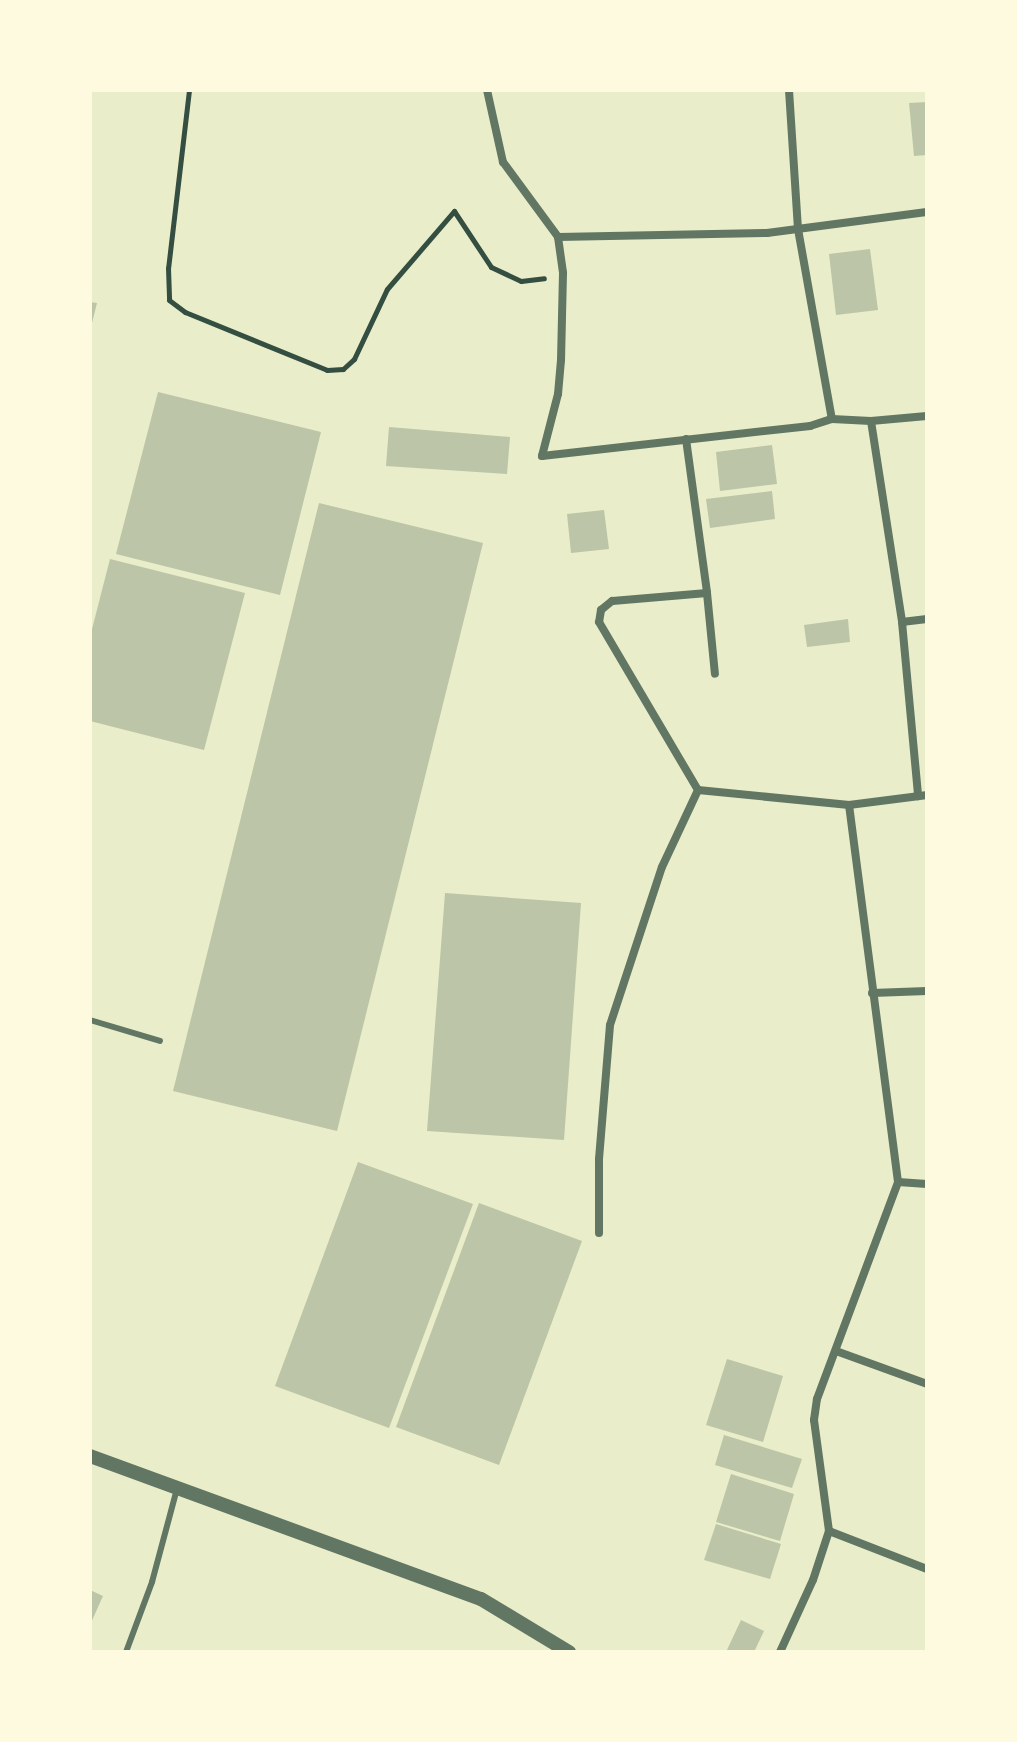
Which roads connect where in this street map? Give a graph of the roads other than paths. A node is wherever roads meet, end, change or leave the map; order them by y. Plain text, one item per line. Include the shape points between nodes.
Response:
1 (487, 90) edge
2 (789, 90) edge
3 (927, 212) edge
4 (798, 229) junction
5 (558, 237) junction
6 (927, 416) edge
7 (832, 419) junction
8 (871, 421) junction
9 (686, 439) junction
10 (707, 593) junction
11 (927, 619) edge
12 (902, 622) junction
13 (715, 674) dead end
14 (698, 790) junction
15 (923, 796) edge
16 (849, 805) junction
17 (927, 991) edge
18 (872, 993) junction
19 (90, 1020) edge
20 (160, 1041) dead end
21 (898, 1182) junction
22 (925, 1186) edge
23 (599, 1233) dead end
24 (836, 1351) junction
25 (927, 1384) edge
26 (90, 1456) edge
27 (178, 1486) junction
28 (829, 1531) junction
29 (927, 1569) edge
30 (126, 1652) edge
31 (569, 1652) edge
32 (780, 1652) edge

1 - 5 street via 503,162
2 - 4 street
3 - 4 street
4 - 5 street
4 - 7 street
5 - 9 street via 563,273 558,394 542,456
6 - 8 street
7 - 8 street
7 - 9 street
8 - 12 street
9 - 10 street
10 - 13 street
10 - 14 street via 612,601 601,610 599,622
11 - 12 street
12 - 15 street
14 - 16 street
14 - 23 street via 662,867 610,1025
15 - 16 street
16 - 18 street
17 - 18 street
18 - 21 street
19 - 20 lane
21 - 22 street
21 - 24 street
24 - 25 street
24 - 28 street via 814,1420
26 - 27 street
27 - 30 lane
27 - 31 street via 481,1599
28 - 29 street
28 - 32 street

